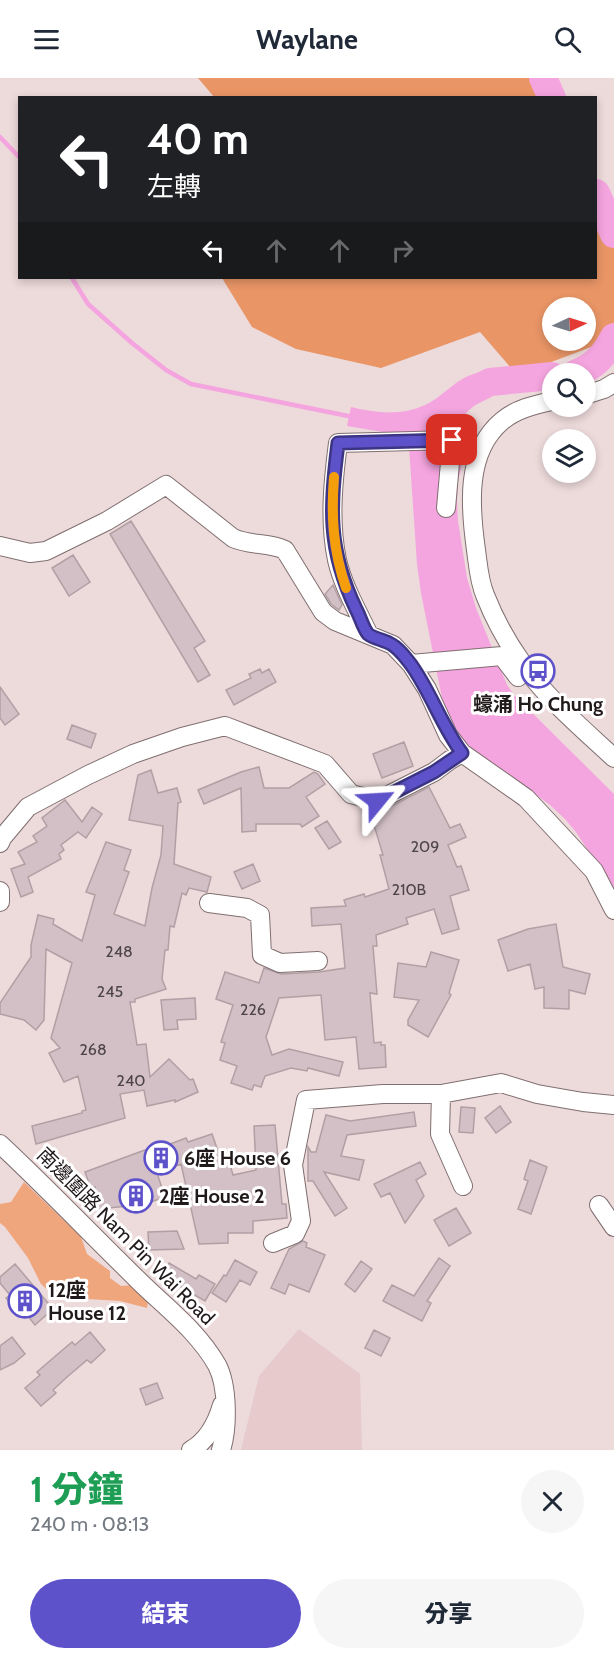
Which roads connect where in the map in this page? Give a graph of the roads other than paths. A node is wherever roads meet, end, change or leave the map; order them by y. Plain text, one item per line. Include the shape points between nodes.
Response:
1 (614, 382) edge
2 (596, 392) edge
3 (542, 404) edge
4 (446, 508) dead end
5 (0, 546) edge
6 (368, 633) junction
7 (418, 664) junction
8 (550, 697) junction
9 (462, 753) junction
10 (614, 758) edge
11 (0, 843) edge
12 (0, 891) edge
13 (0, 902) edge
14 (209, 903) dead end
15 (614, 910) edge
16 (318, 961) dead end
17 (441, 1095) junction
18 (614, 1105) edge
19 (0, 1144) edge
20 (463, 1186) dead end
21 (599, 1205) dead end
22 (614, 1227) edge
23 (273, 1243) dead end
24 (224, 1397) junction
25 (190, 1450) edge
26 (220, 1450) edge

1 - 2 street
3 - 8 street via 517,410 489,434 474,472 472,496 484,593 514,651
4 - 6 street via 452,440 338,443 333,536 346,587
5 - 6 street via 30,553 46,551 107,521 166,485 240,542 275,545 285,550 323,612 335,621
6 - 7 street
7 - 8 street via 502,656 541,706
7 - 9 street via 448,735
8 - 10 street
9 - 11 street via 377,801 351,794 325,764 225,726 133,754 88,775 28,807
9 - 15 street via 526,798 594,871
12 - 13 street
14 - 16 street via 248,908 260,915 262,955 280,963
17 - 18 street via 501,1083 537,1094
17 - 20 street via 440,1134
17 - 23 street via 383,1094 306,1100 294,1165 301,1221 295,1234
19 - 24 street, 南邊圍路 Nam Pin Wai Road via 176,1314 218,1368
21 - 22 street
24 - 25 street via 214,1426
24 - 26 street, 南邊圍路 Nam Pin Wai Road via 226,1433

